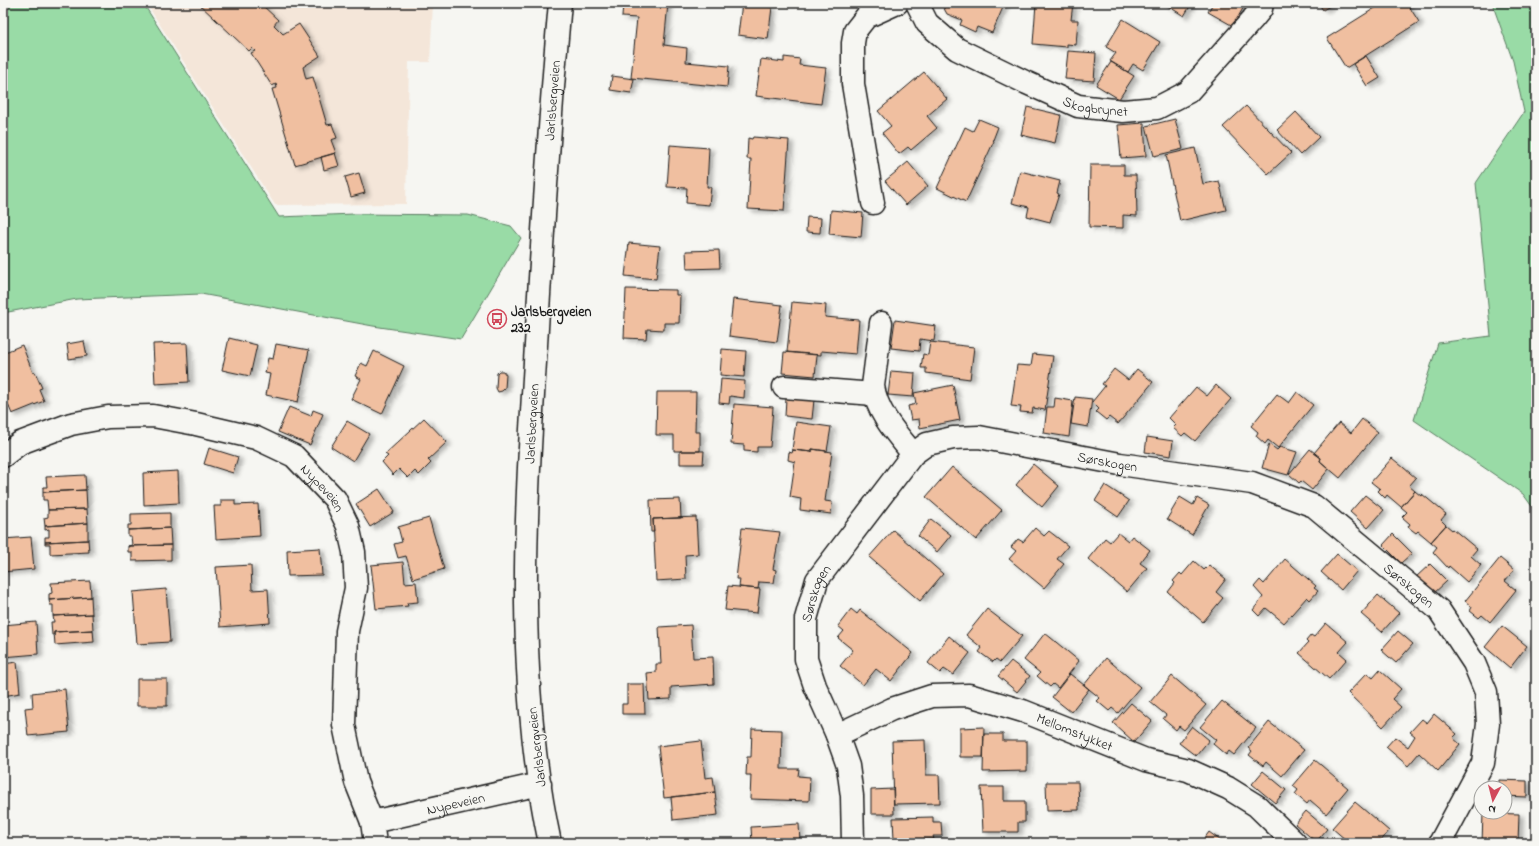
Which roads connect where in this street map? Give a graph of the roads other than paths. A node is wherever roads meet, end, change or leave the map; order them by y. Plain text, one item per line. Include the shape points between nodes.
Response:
1 (560, 3) edge
2 (896, 3) edge
3 (917, 3) edge
4 (1262, 3) edge
5 (873, 203) dead end
6 (882, 323) dead end
7 (784, 387) dead end
8 (874, 394) junction
9 (913, 454) junction
10 (3, 456) edge
11 (837, 735) junction
12 (540, 784) junction
13 (372, 822) junction
14 (375, 843) edge
15 (550, 843) edge
16 (853, 843) edge
17 (1295, 843) edge
18 (1440, 843) edge

1 - 12 street, Jarlsbergveien via 544,212 527,529 528,647 534,744
2 - 5 street via 866,17 855,31 853,43 853,84
3 - 4 street, Skogbrynet via 926,23 957,48 1078,106 1122,112 1157,108 1188,92 1257,15
6 - 8 street
7 - 8 street
8 - 9 street via 878,406
9 - 11 street, Sørskogen via 817,580 806,619 806,659
9 - 18 street, Sørskogen via 927,444 953,438 979,437 1120,464 1252,483 1314,506 1439,610 1474,663 1486,692 1488,724 1482,763
10 - 13 street, Nypeveien via 20,443 71,424 108,417 153,416 256,438 294,456 335,500 348,526 354,552 356,588 347,631 344,725 356,782
11 - 16 street, Sørskogen via 849,773
11 - 17 street, Mellomstykket via 892,709 932,696 969,695 1023,711 1146,760 1188,770 1228,788 1257,806
12 - 13 street, Nypeveien
12 - 15 street, Jarlsbergveien
13 - 14 street, Nypeveien

